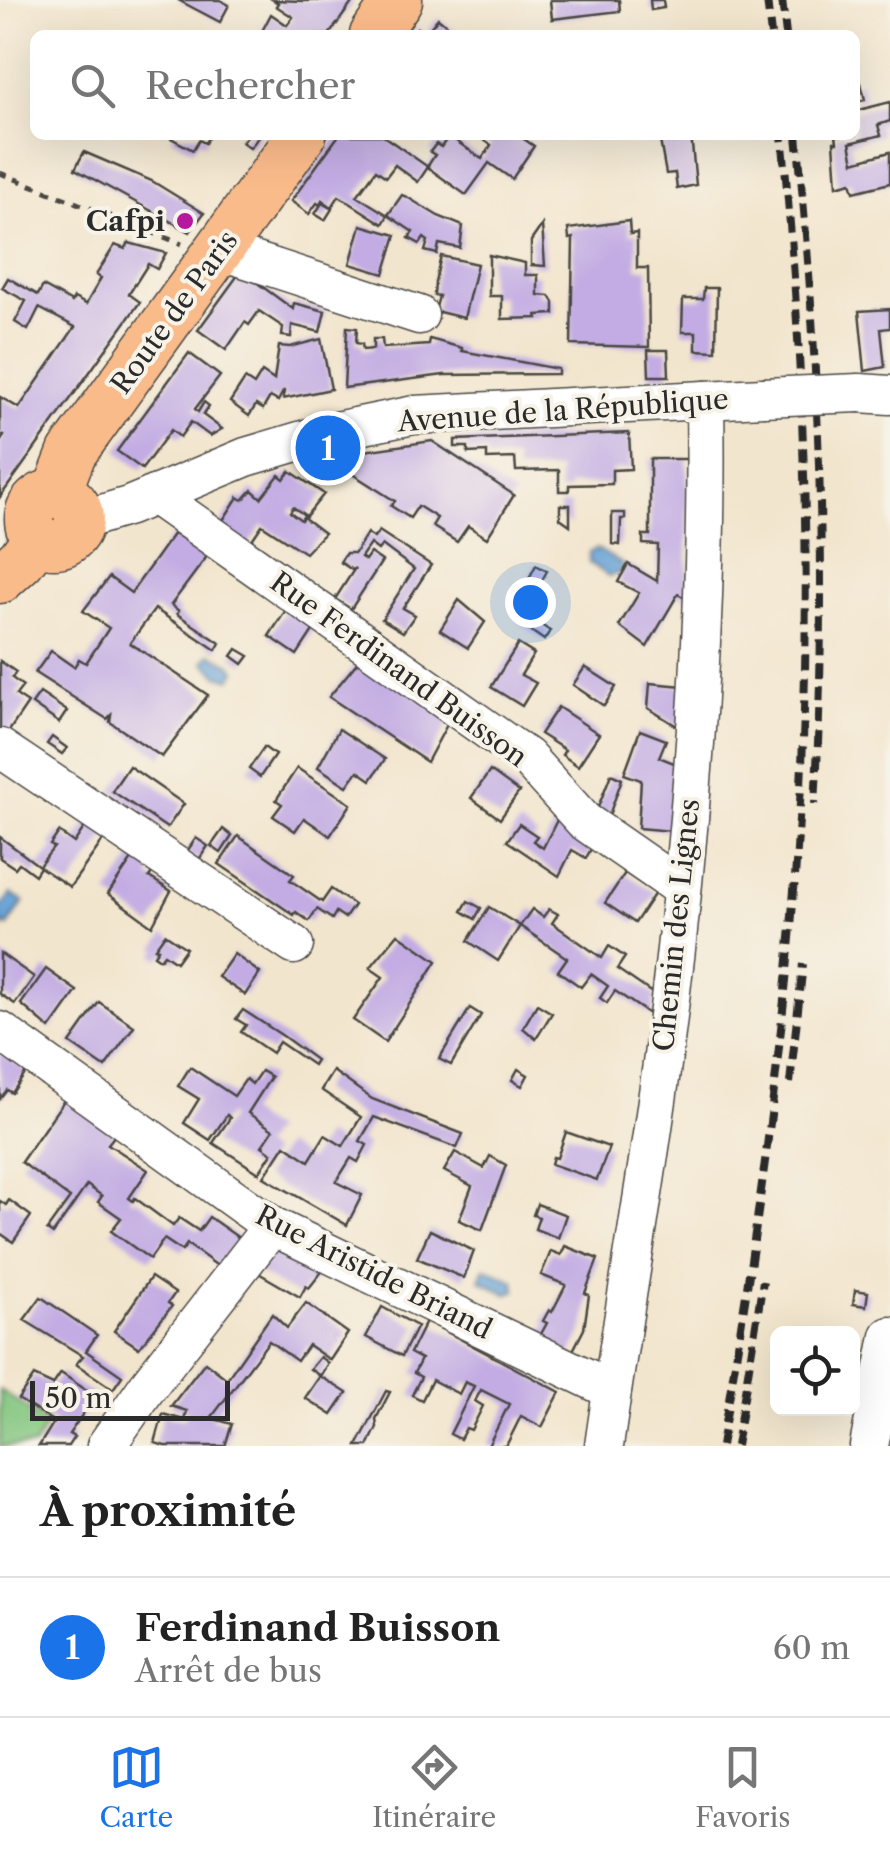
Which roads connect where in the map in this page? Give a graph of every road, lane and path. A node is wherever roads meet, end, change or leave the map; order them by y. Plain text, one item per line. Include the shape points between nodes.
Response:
1 (398, 0) edge
2 (377, 30) edge
3 (298, 140) edge
4 (0, 172) edge
5 (219, 250) junction
6 (419, 315) dead end
7 (875, 394) edge
8 (705, 400) junction
9 (154, 496) junction
10 (57, 518) junction
11 (0, 579) edge
12 (0, 748) edge
13 (682, 889) junction
14 (294, 944) dead end
15 (0, 1030) edge
16 (272, 1226) junction
17 (890, 1336) edge
18 (612, 1390) junction
19 (106, 1446) edge
20 (604, 1446) edge
21 (869, 1446) edge

1 - 2 main road
3 - 5 main road, Route de Paris
4 - 5 path via 182,244
5 - 6 street
5 - 10 main road, Route de Paris via 72,453
7 - 8 street, Avenue de la République, bridge
8 - 9 street, Avenue de la République via 414,415 246,457
8 - 13 street, Chemin des Lignes via 698,685
9 - 10 street, Avenue de la République
9 - 13 street, Rue Ferdinand Buisson via 526,758 584,821
10 - 11 main road, Route de Paris
12 - 14 street
13 - 18 street, Chemin des Lignes
15 - 16 street, Rue Aristide Briand
16 - 18 street, Rue Aristide Briand
16 - 19 street
17 - 21 street
18 - 20 street, Chemin des Lignes

